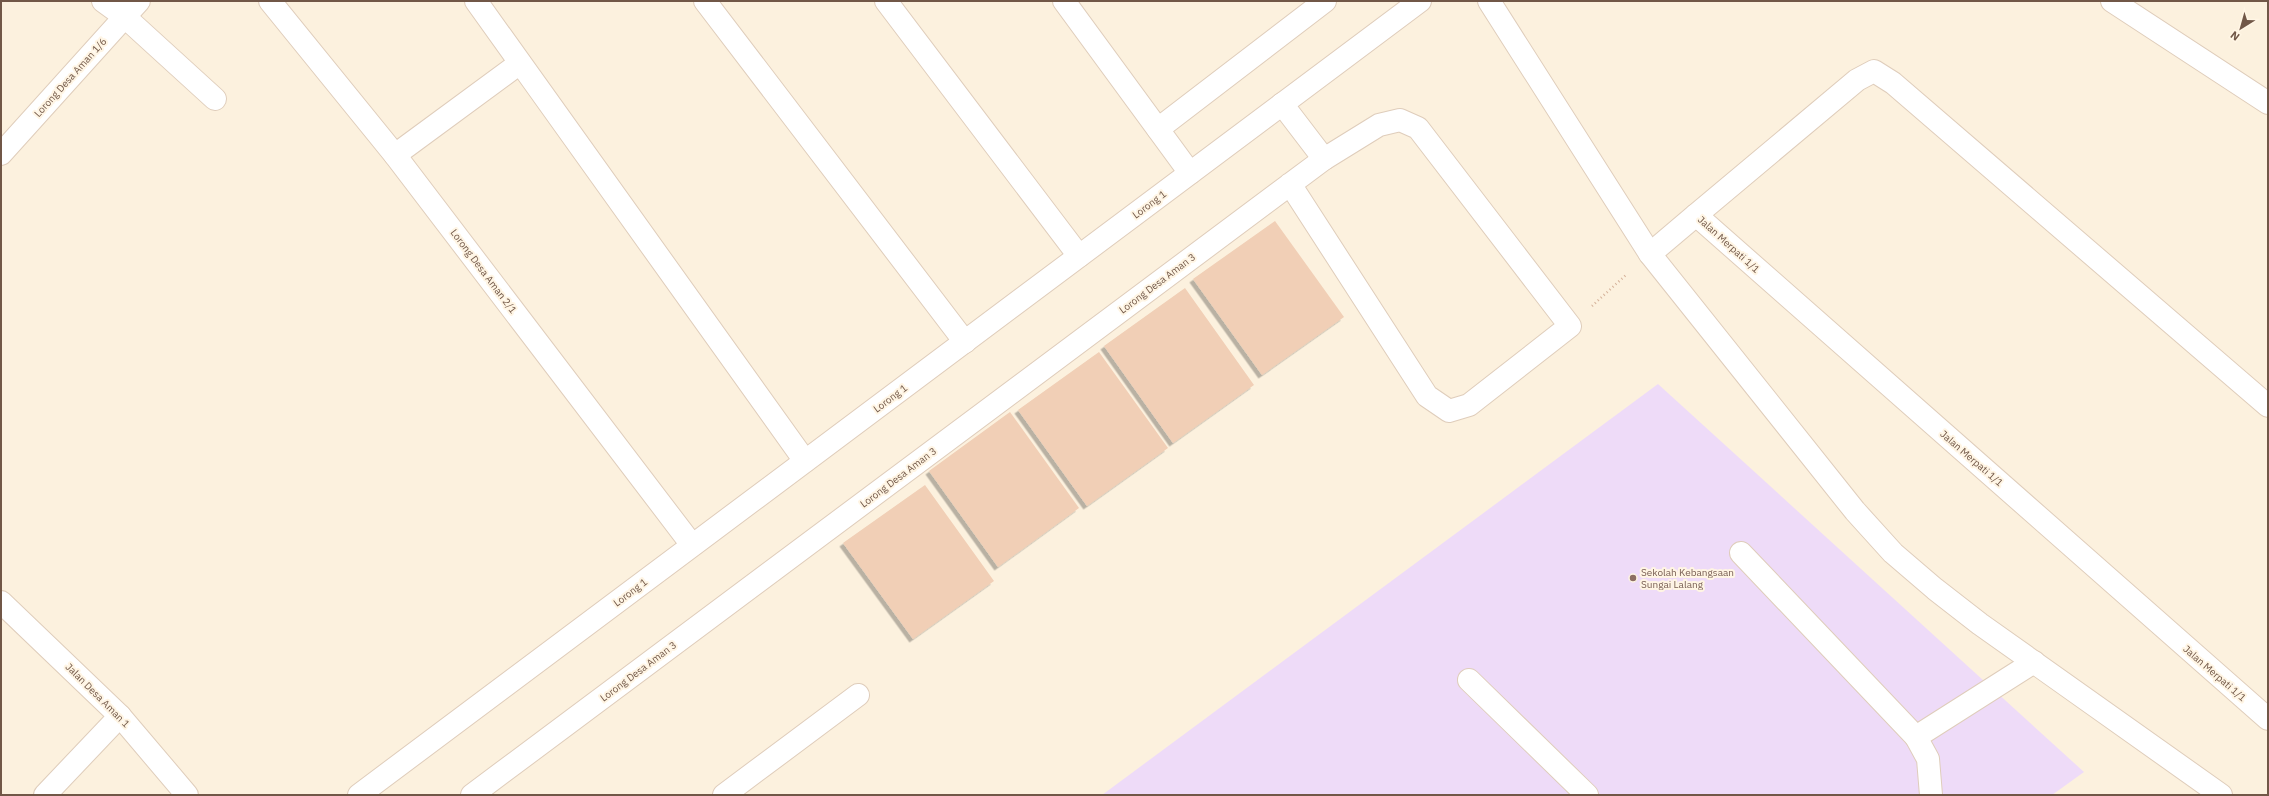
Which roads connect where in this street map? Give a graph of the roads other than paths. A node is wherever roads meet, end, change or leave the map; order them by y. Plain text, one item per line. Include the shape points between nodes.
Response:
1 (103, 1) edge
2 (140, 1) edge
3 (270, 1) edge
4 (476, 1) edge
5 (705, 1) edge
6 (886, 1) edge
7 (1064, 1) edge
8 (1325, 1) edge
9 (1420, 1) edge
10 (1489, 1) edge
11 (2112, 1) edge
12 (125, 17) junction
13 (520, 62) junction
14 (215, 99) dead end
15 (2268, 103) edge
16 (1282, 104) junction
17 (1158, 129) junction
18 (1, 154) edge
19 (395, 154) junction
20 (1324, 159) junction
21 (1190, 173) junction
22 (1290, 184) junction
23 (1696, 215) junction
24 (1650, 254) junction
25 (1079, 256) junction
26 (964, 342) junction
27 (2268, 406) edge
28 (805, 461) junction
29 (692, 545) junction
30 (1741, 553) dead end
31 (5, 614) edge
32 (2034, 662) junction
33 (1469, 680) dead end
34 (858, 694) dead end
35 (120, 716) junction
36 (2268, 719) edge
37 (1916, 737) junction
38 (46, 795) edge
39 (187, 795) edge
40 (359, 795) edge
41 (472, 795) edge
42 (724, 795) edge
43 (1587, 795) edge
44 (1931, 795) edge
45 (2221, 795) edge

1 - 12 street
2 - 12 street, Lorong Desa Aman 1/6
3 - 19 street, Lorong Desa Aman 2/1
4 - 13 street
5 - 26 street
6 - 25 street
7 - 17 street
8 - 17 street
9 - 16 street, Lorong 1
10 - 24 street
11 - 15 street
12 - 14 street
12 - 18 street, Lorong Desa Aman 1/6
13 - 19 street
13 - 28 street
16 - 20 street
16 - 21 street, Lorong 1
17 - 21 street
19 - 29 street, Lorong Desa Aman 2/1
20 - 22 street, Lorong Desa Aman 3
20 - 22 street, Lorong Desa Aman 3 via 1379,125 1400,120 1418,128 1570,326 1469,405 1449,411 1427,396
21 - 25 street, Lorong 1
22 - 41 street, Lorong Desa Aman 3
23 - 24 street
23 - 27 street, Jalan Merpati 1/1 via 1857,80 1874,71 1893,83
23 - 36 street, Jalan Merpati 1/1
24 - 32 street via 1855,511 1893,553 1935,590
25 - 26 street, Lorong 1
26 - 28 street, Lorong 1
28 - 29 street, Lorong 1
29 - 40 street, Lorong 1
30 - 37 street
31 - 35 street, Jalan Desa Aman 1
32 - 37 street
32 - 45 street
33 - 43 street
34 - 42 street
35 - 38 street
35 - 39 street, Jalan Desa Aman 1
37 - 44 street via 1928,759

